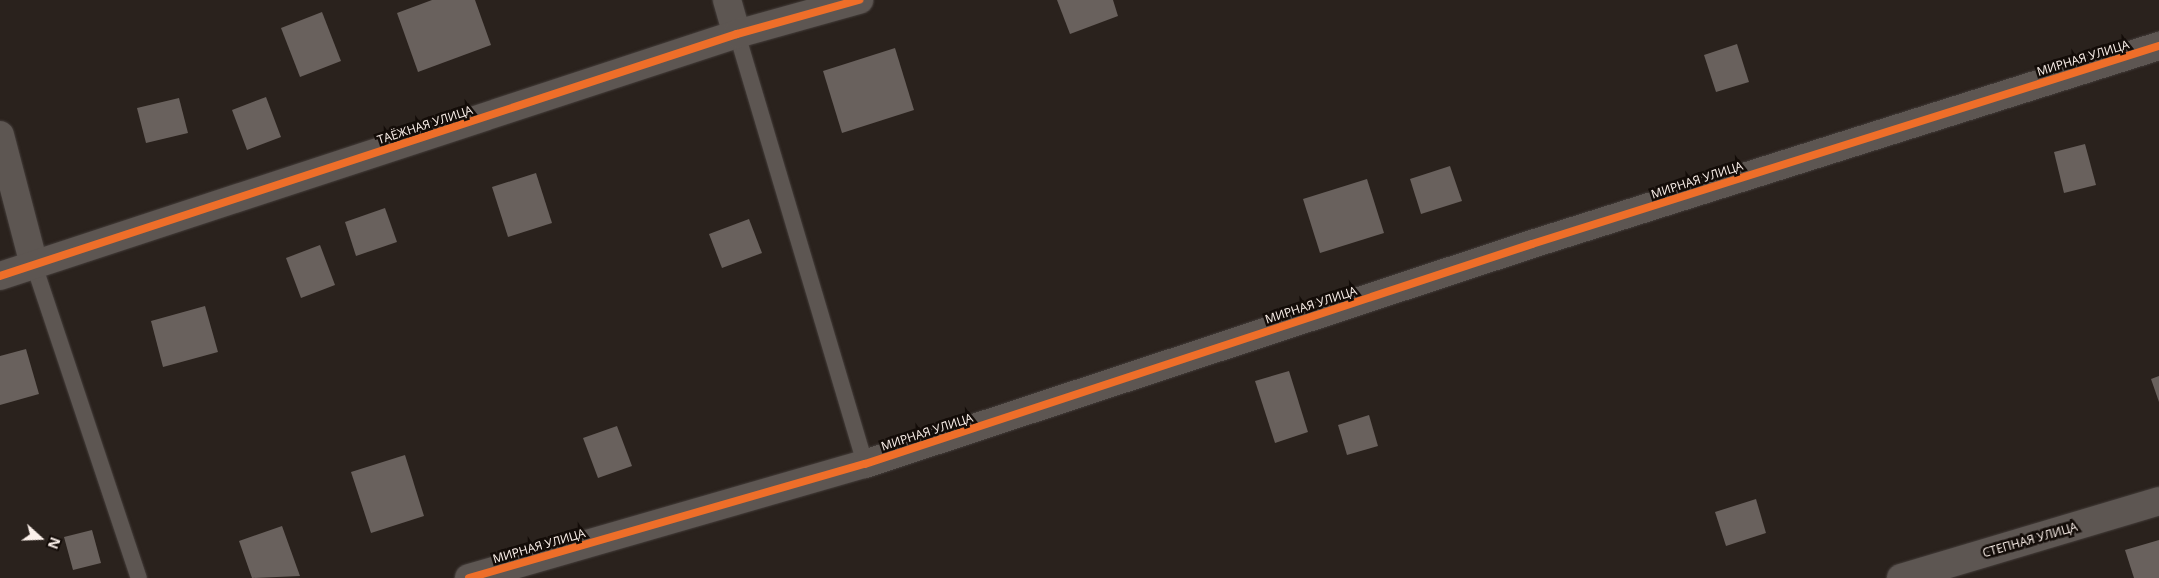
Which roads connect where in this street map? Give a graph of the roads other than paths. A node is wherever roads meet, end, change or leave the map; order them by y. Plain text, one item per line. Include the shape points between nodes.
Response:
1 (727, 0) edge
2 (859, 0) edge
3 (737, 34) junction
4 (2159, 46) edge
5 (0, 135) edge
6 (34, 265) junction
7 (0, 276) edge
8 (865, 464) junction
9 (2159, 502) edge
10 (139, 578) edge
11 (469, 578) edge
12 (1901, 578) edge

1 - 3 street
2 - 3 street, ТАЁЖНАЯ УЛИЦА
3 - 6 street, ТАЁЖНАЯ УЛИЦА
3 - 8 lane
4 - 8 street, МИРНАЯ УЛИЦА via 1532,244
5 - 6 street
6 - 7 street, ТАЁЖНАЯ УЛИЦА
6 - 10 lane
8 - 11 street, МИРНАЯ УЛИЦА
9 - 12 street, СТЕПНАЯ УЛИЦА

